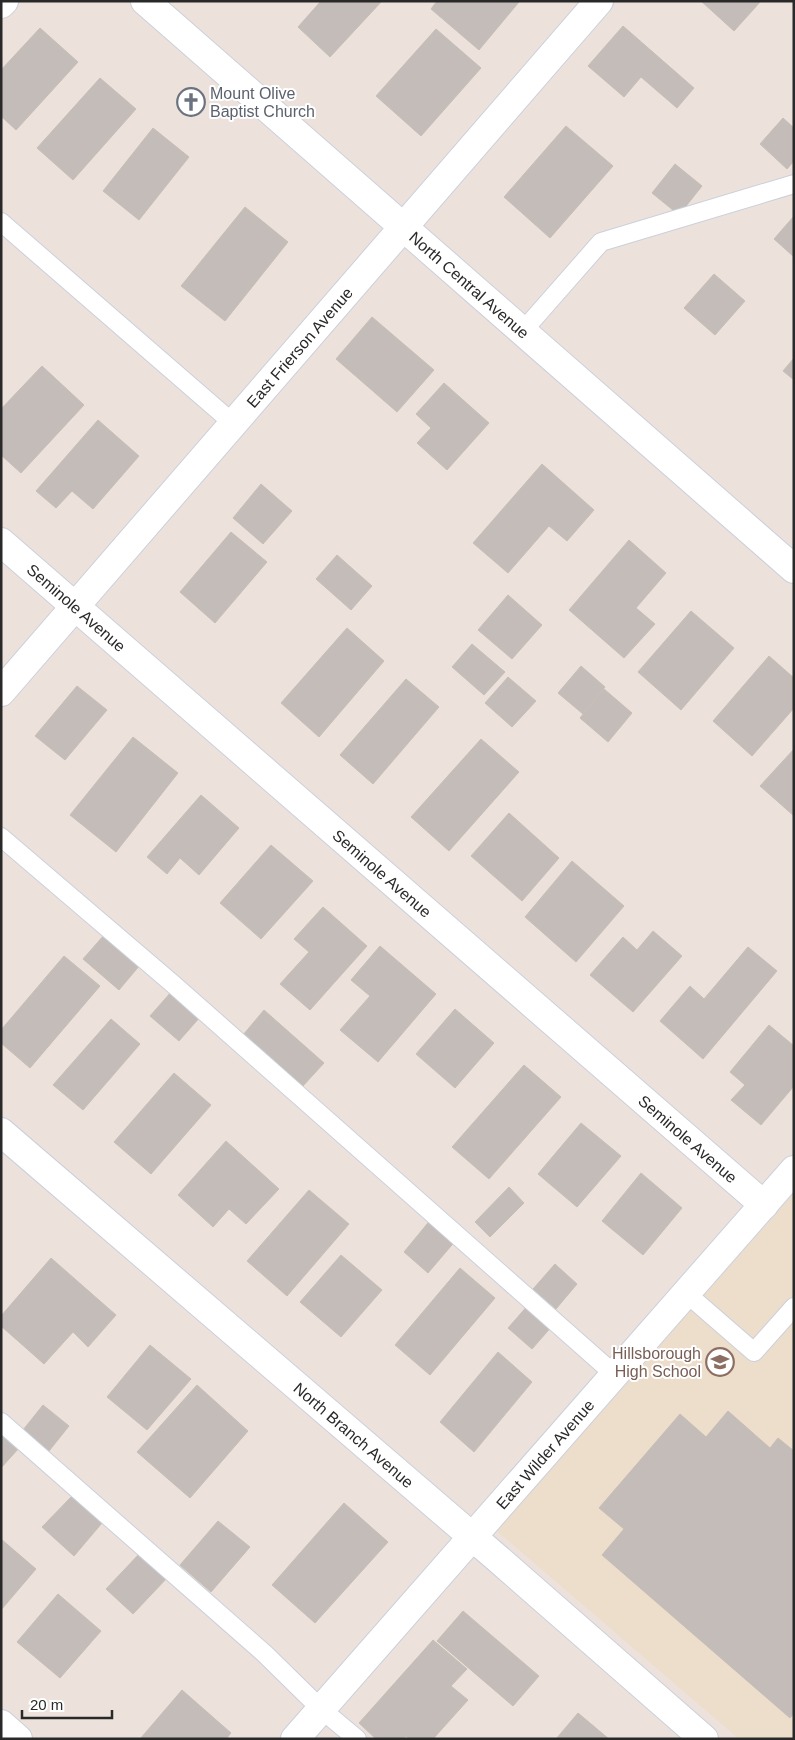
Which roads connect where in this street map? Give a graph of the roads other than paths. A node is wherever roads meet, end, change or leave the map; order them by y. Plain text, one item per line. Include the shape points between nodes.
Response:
1 (145, 1) edge
2 (599, 1) edge
3 (794, 184) edge
4 (1, 222) edge
5 (404, 229) junction
6 (522, 332) junction
7 (234, 424) junction
8 (1, 542) edge
9 (794, 569) edge
10 (75, 606) junction
11 (1, 692) edge
12 (1, 837) edge
13 (1, 1132) edge
14 (783, 1190) edge
15 (686, 1293) junction
16 (794, 1307) edge
17 (614, 1374) junction
18 (1, 1422) edge
19 (472, 1537) junction
20 (321, 1708) junction
21 (1, 1724) edge
22 (18, 1739) edge
23 (295, 1739) edge
24 (357, 1739) edge
25 (704, 1739) edge

1 - 5 street, North Central Avenue
2 - 5 street, East Frierson Avenue
3 - 6 lane via 601,242
4 - 7 lane
5 - 6 street, North Central Avenue
5 - 7 street, East Frierson Avenue
6 - 9 street, North Central Avenue
7 - 10 street, East Frierson Avenue
8 - 10 street, Seminole Avenue
10 - 11 street, East Frierson Avenue
10 - 14 street, Seminole Avenue
12 - 17 lane via 173,984
13 - 19 street, North Branch Avenue
14 - 15 street, East Wilder Avenue
15 - 16 lane via 754,1352
15 - 17 street, East Wilder Avenue
17 - 19 street, East Wilder Avenue
18 - 20 lane via 265,1654
19 - 20 street, East Wilder Avenue
19 - 25 street, North Branch Avenue
20 - 23 street, East Wilder Avenue
20 - 24 lane
21 - 22 street

